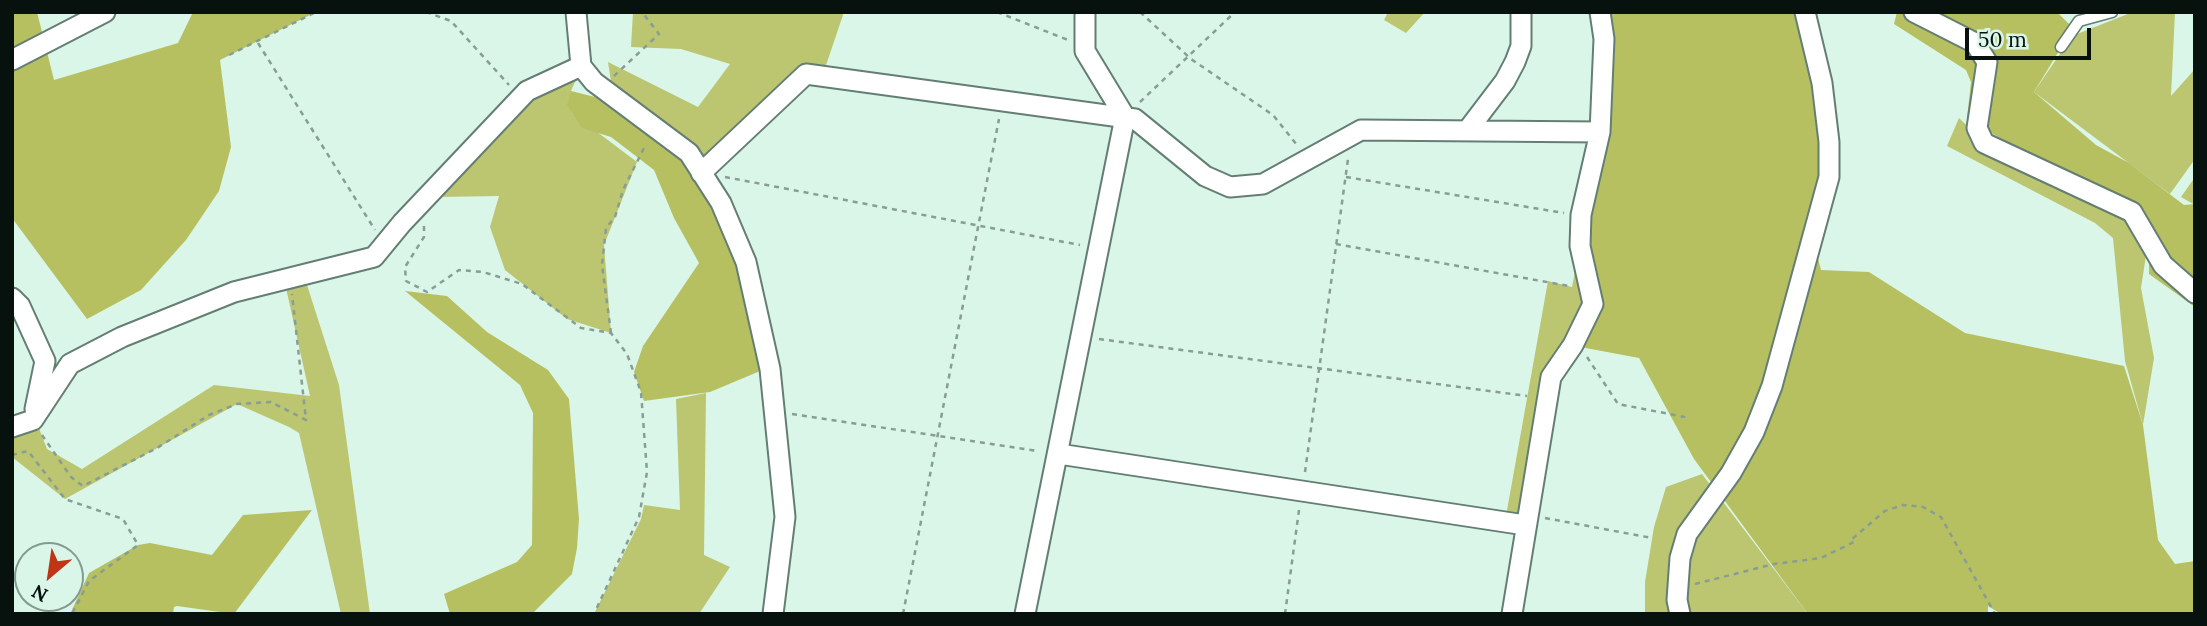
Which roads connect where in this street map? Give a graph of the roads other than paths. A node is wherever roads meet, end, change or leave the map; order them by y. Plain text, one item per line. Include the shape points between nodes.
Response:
1 (105, 12) edge
2 (576, 12) edge
3 (1085, 12) edge
4 (1521, 12) edge
5 (1600, 12) edge
6 (1805, 12) edge
7 (1914, 12) edge
8 (2112, 12) edge
9 (2062, 47) dead end
10 (12, 60) edge
11 (581, 66) junction
12 (1125, 117) junction
13 (1466, 131) junction
14 (1600, 132) junction
15 (701, 173) junction
16 (2195, 293) edge
17 (12, 298) edge
18 (33, 420) junction
19 (12, 427) edge
20 (1059, 454) junction
21 (1526, 520) junction
22 (773, 614) edge
23 (1025, 614) edge
24 (1512, 614) edge
25 (1680, 614) edge

1 - 10 street
2 - 11 street
3 - 12 street via 1084,46
4 - 13 street via 1521,46 1515,62
5 - 14 street via 1604,39
6 - 25 street via 1822,83 1829,177 1772,386 1754,432 1688,534 1680,558
7 - 16 street via 1975,43 1987,62 1977,128 1984,143 2132,212 2163,265
8 - 9 lane via 2079,21
11 - 15 street via 601,88 689,153
11 - 18 street via 527,91 374,257 234,292 122,337 70,365
12 - 13 street via 1155,132 1205,176 1230,187 1263,184 1361,130
12 - 15 street via 806,74
12 - 20 street
13 - 14 street
14 - 21 street via 1581,215 1580,246 1593,304 1551,377
15 - 22 street via 721,203 746,261 762,320 785,517
17 - 18 street via 45,361
18 - 19 street
20 - 21 street via 1302,493
20 - 23 street
21 - 24 street

